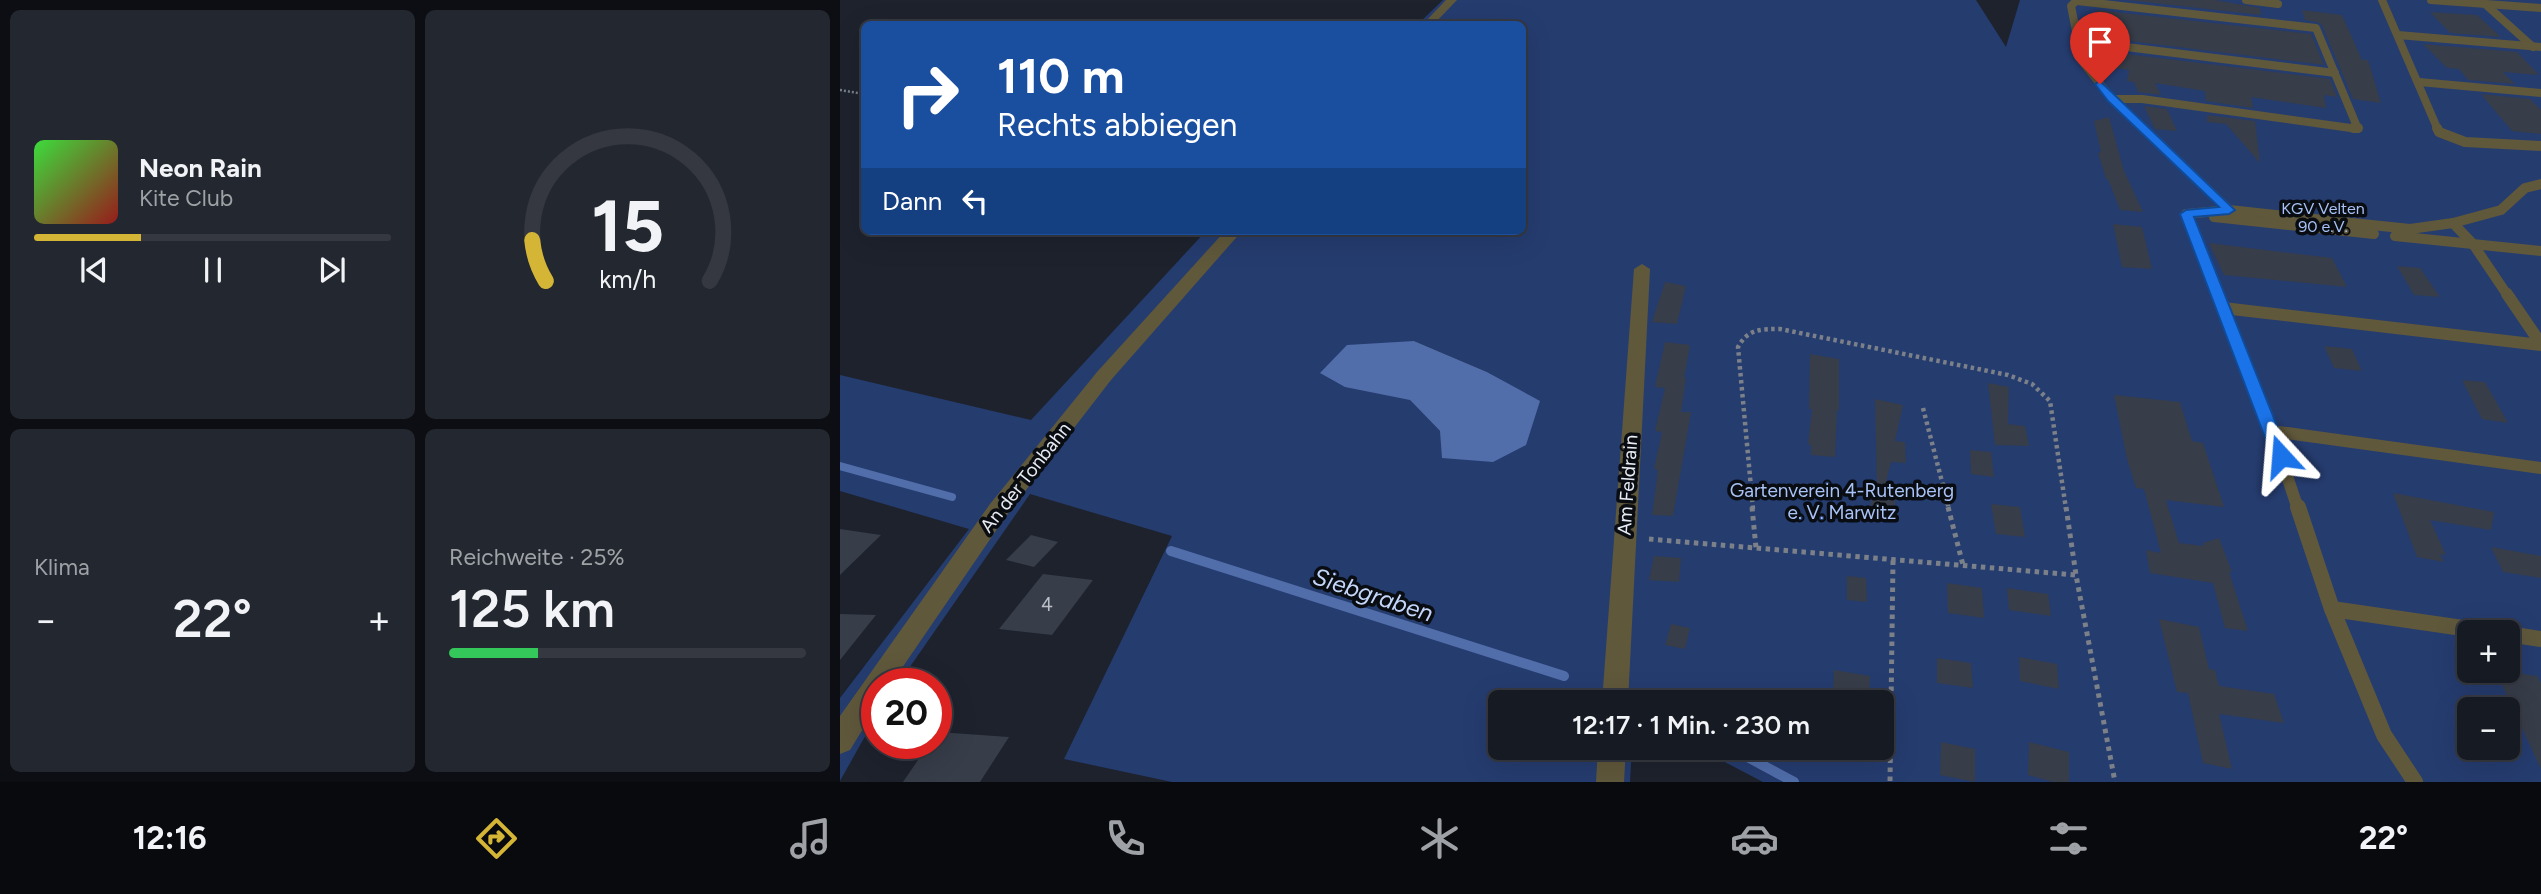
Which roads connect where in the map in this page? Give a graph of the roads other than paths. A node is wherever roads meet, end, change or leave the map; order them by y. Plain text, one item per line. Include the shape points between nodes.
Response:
1 (1452, 0) edge
2 (2246, 0) edge
3 (2382, 0) edge
4 (2431, 0) edge
5 (2077, 1) edge
6 (2482, 2) edge
7 (2278, 4) dead end
8 (2541, 8) edge
9 (1431, 21) edge
10 (2398, 35) junction
11 (2078, 41) junction
12 (2531, 46) junction
13 (2541, 47) edge
14 (2541, 54) edge
15 (2335, 73) junction
16 (2419, 82) junction
17 (2541, 93) edge
18 (2112, 99) junction
19 (2541, 146) edge
20 (2541, 184) edge
21 (2229, 210) junction
22 (2186, 214) junction
23 (2454, 223) junction
24 (1230, 235) edge
25 (2473, 244) junction
26 (2541, 251) edge
27 (1642, 269) dead end
28 (2223, 308) junction
29 (2541, 345) edge
30 (2272, 431) junction
31 (2541, 468) edge
32 (2332, 609) junction
33 (2457, 627) edge
34 (2520, 636) edge
35 (2541, 639) edge
36 (1616, 690) edge
37 (840, 741) edge
38 (1611, 760) edge
39 (1610, 782) edge
40 (2416, 782) edge

1 - 9 street
2 - 7 lane
3 - 10 lane
4 - 6 lane
5 - 11 lane via 2071,6
5 - 15 lane via 2316,28
6 - 8 lane
6 - 12 lane
10 - 12 lane
10 - 16 lane
11 - 15 lane
11 - 18 lane via 2077,55
12 - 13 lane
12 - 14 lane
15 - 18 lane via 2358,129 2142,99
16 - 17 lane
16 - 19 lane via 2439,132 2465,142
18 - 21 lane
20 - 23 lane via 2525,188 2501,210
21 - 22 lane
21 - 23 lane via 2410,229
22 - 25 lane
22 - 28 lane
23 - 25 lane
24 - 37 street, An der Tonbahn via 1104,376 998,510
25 - 26 lane
25 - 29 lane
27 - 36 street, Am Feldrain
28 - 29 lane
28 - 30 lane
30 - 31 lane
30 - 32 lane
32 - 33 lane
32 - 40 lane via 2384,735
34 - 35 lane
38 - 39 street

